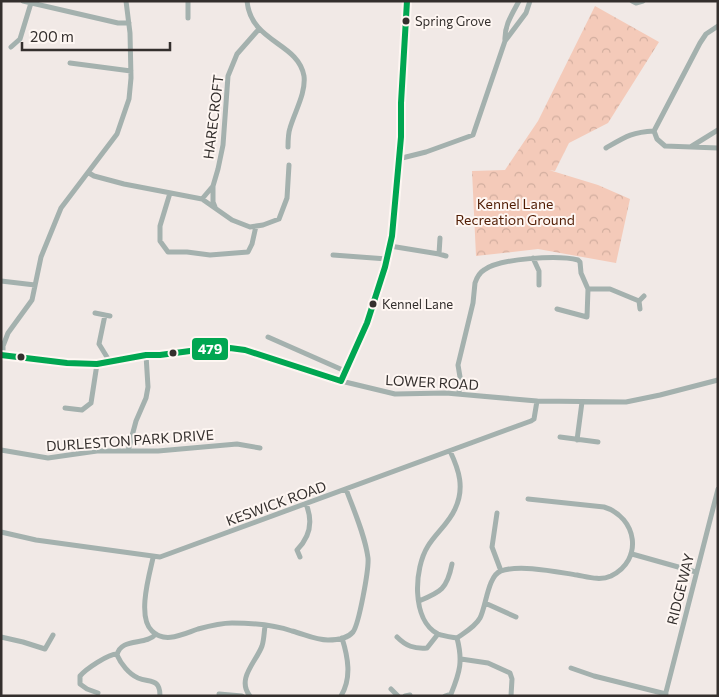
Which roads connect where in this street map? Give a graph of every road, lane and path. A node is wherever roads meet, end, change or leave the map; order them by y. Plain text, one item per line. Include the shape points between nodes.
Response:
1 (23, 1) edge
2 (126, 1) edge
3 (188, 1) edge
4 (247, 1) edge
5 (407, 1) edge
6 (519, 1) edge
7 (530, 1) edge
8 (632, 1) edge
9 (643, 1) edge
10 (32, 3) junction
11 (188, 18) dead end
12 (129, 23) junction
13 (718, 26) edge
14 (259, 29) junction
15 (505, 41) junction
16 (11, 47) dead end
17 (70, 63) dead end
18 (131, 71) junction
19 (718, 130) edge
20 (654, 131) junction
21 (692, 146) junction
22 (288, 147) dead end
23 (606, 148) dead end
24 (718, 148) edge
25 (398, 159) junction
26 (289, 165) dead end
27 (89, 173) junction
28 (214, 186) junction
29 (170, 193) junction
30 (202, 198) junction
31 (216, 209) junction
32 (256, 226) junction
33 (440, 238) dead end
34 (390, 246) junction
35 (439, 254) junction
36 (332, 256) dead end
37 (446, 256) dead end
38 (533, 258) junction
39 (387, 259) junction
40 (1, 281) edge
41 (35, 285) junction
42 (539, 285) dead end
43 (588, 289) junction
44 (644, 296) dead end
45 (639, 301) junction
46 (640, 308) dead end
47 (557, 309) dead end
48 (95, 313) dead end
49 (268, 337) dead end
50 (2, 355) edge
51 (146, 355) junction
52 (110, 362) junction
53 (96, 364) junction
54 (345, 371) junction
55 (718, 380) edge
56 (341, 381) junction
57 (459, 394) junction
58 (537, 402) junction
59 (582, 402) junction
60 (65, 408) dead end
61 (560, 437) dead end
62 (577, 440) junction
63 (598, 442) dead end
64 (260, 448) dead end
65 (1, 450) edge
66 (128, 451) junction
67 (450, 451) junction
68 (346, 489) junction
69 (718, 489) edge
70 (528, 499) dead end
71 (306, 504) junction
72 (497, 513) dead end
73 (1, 532) edge
74 (632, 554) junction
75 (300, 557) dead end
76 (153, 558) junction
77 (452, 564) dead end
78 (501, 571) junction
79 (696, 572) junction
80 (419, 601) junction
81 (485, 603) junction
82 (516, 617) dead end
83 (265, 626) junction
84 (156, 634) junction
85 (438, 634) junction
86 (53, 635) dead end
87 (1, 637) edge
88 (397, 637) dead end
89 (342, 638) junction
90 (457, 638) junction
91 (118, 654) junction
92 (461, 659) junction
93 (571, 668) dead end
94 (390, 689) dead end
95 (98, 693) dead end
96 (219, 694) dead end
97 (228, 695) edge
98 (246, 695) edge
99 (446, 695) edge
100 (666, 695) edge
101 (160, 696) edge
102 (341, 696) edge
103 (398, 696) edge
104 (511, 696) edge

1 - 10 street
2 - 12 street
3 - 11 street
4 - 14 street via 250,15
5 - 25 street
6 - 15 street via 504,33
7 - 15 street via 526,13
8 - 9 street
10 - 12 street
10 - 16 street via 20,38
12 - 18 street
13 - 20 street via 700,43
14 - 22 street via 288,51 303,71 303,91 290,127
14 - 28 street, HARECROFT via 237,54 228,76 223,145
15 - 25 street via 473,135
17 - 18 street
18 - 27 street via 129,99 117,134
19 - 21 street
20 - 21 street via 656,139 665,146
20 - 23 street via 638,132
21 - 24 street
25 - 34 street
26 - 32 street via 287,198 278,219
27 - 29 street
27 - 41 street via 58,216 41,257
28 - 30 street
28 - 31 street, HARECROFT
29 - 30 street
29 - 32 street via 160,226 160,241 168,252 210,255 248,252
30 - 31 street
31 - 32 street via 232,220
33 - 35 street
34 - 35 street
34 - 39 street
35 - 37 street
36 - 39 street
38 - 42 street via 539,271
38 - 43 street via 578,260
38 - 57 street via 492,265 478,276 458,365
39 - 54 street via 367,323
40 - 41 street
41 - 50 street via 32,300 8,333
43 - 45 street via 610,289
43 - 47 street via 587,317
44 - 45 street
45 - 46 street
48 - 52 street via 107,315 99,344
49 - 54 street
50 - 53 street, LOWER ROAD
51 - 52 street, LOWER ROAD
51 - 56 street, LOWER ROAD via 215,348 240,349
51 - 66 street via 148,388
52 - 53 street, LOWER ROAD
53 - 60 street via 91,403 82,410
54 - 56 street
55 - 59 street, LOWER ROAD via 626,402
56 - 57 street, LOWER ROAD via 396,394
57 - 58 street, LOWER ROAD
58 - 59 street, LOWER ROAD
58 - 67 street, KESWICK ROAD via 533,420
59 - 62 street
61 - 62 street
62 - 63 street
64 - 66 street, DURLESTON PARK DRIVE via 237,444
65 - 66 street, DURLESTON PARK DRIVE via 48,458 97,451
67 - 68 street, KESWICK ROAD
67 - 80 street via 461,479 456,509 427,547 416,592
68 - 71 street, KESWICK ROAD
68 - 89 street via 368,560 355,628
69 - 79 street, RIDGEWAY
70 - 74 street via 604,507 618,513 628,526 633,542
71 - 75 street via 310,516 308,531 305,541 295,552
71 - 76 street, KESWICK ROAD
72 - 78 street via 492,547
73 - 76 street, KESWICK ROAD
74 - 78 street via 616,573 601,578 530,568
74 - 79 street
76 - 84 street via 144,612 146,623
77 - 80 street via 443,588
78 - 81 street via 494,578
79 - 100 street, RIDGEWAY
80 - 85 street via 427,623
81 - 82 street
81 - 90 street via 477,622
83 - 84 street via 229,623 174,637
83 - 89 street via 317,639
83 - 98 street via 262,647 245,677
84 - 91 street via 151,639 125,645
85 - 88 street via 427,648 417,649
85 - 90 street
86 - 87 street via 45,649
89 - 102 street via 348,668
90 - 92 street
91 - 95 street via 103,659 80,676 83,687
91 - 101 street via 122,664 134,676 153,681
92 - 99 street via 451,694
92 - 104 street via 488,663 510,673
93 - 100 street
94 - 103 street
96 - 97 street
97 - 98 street

